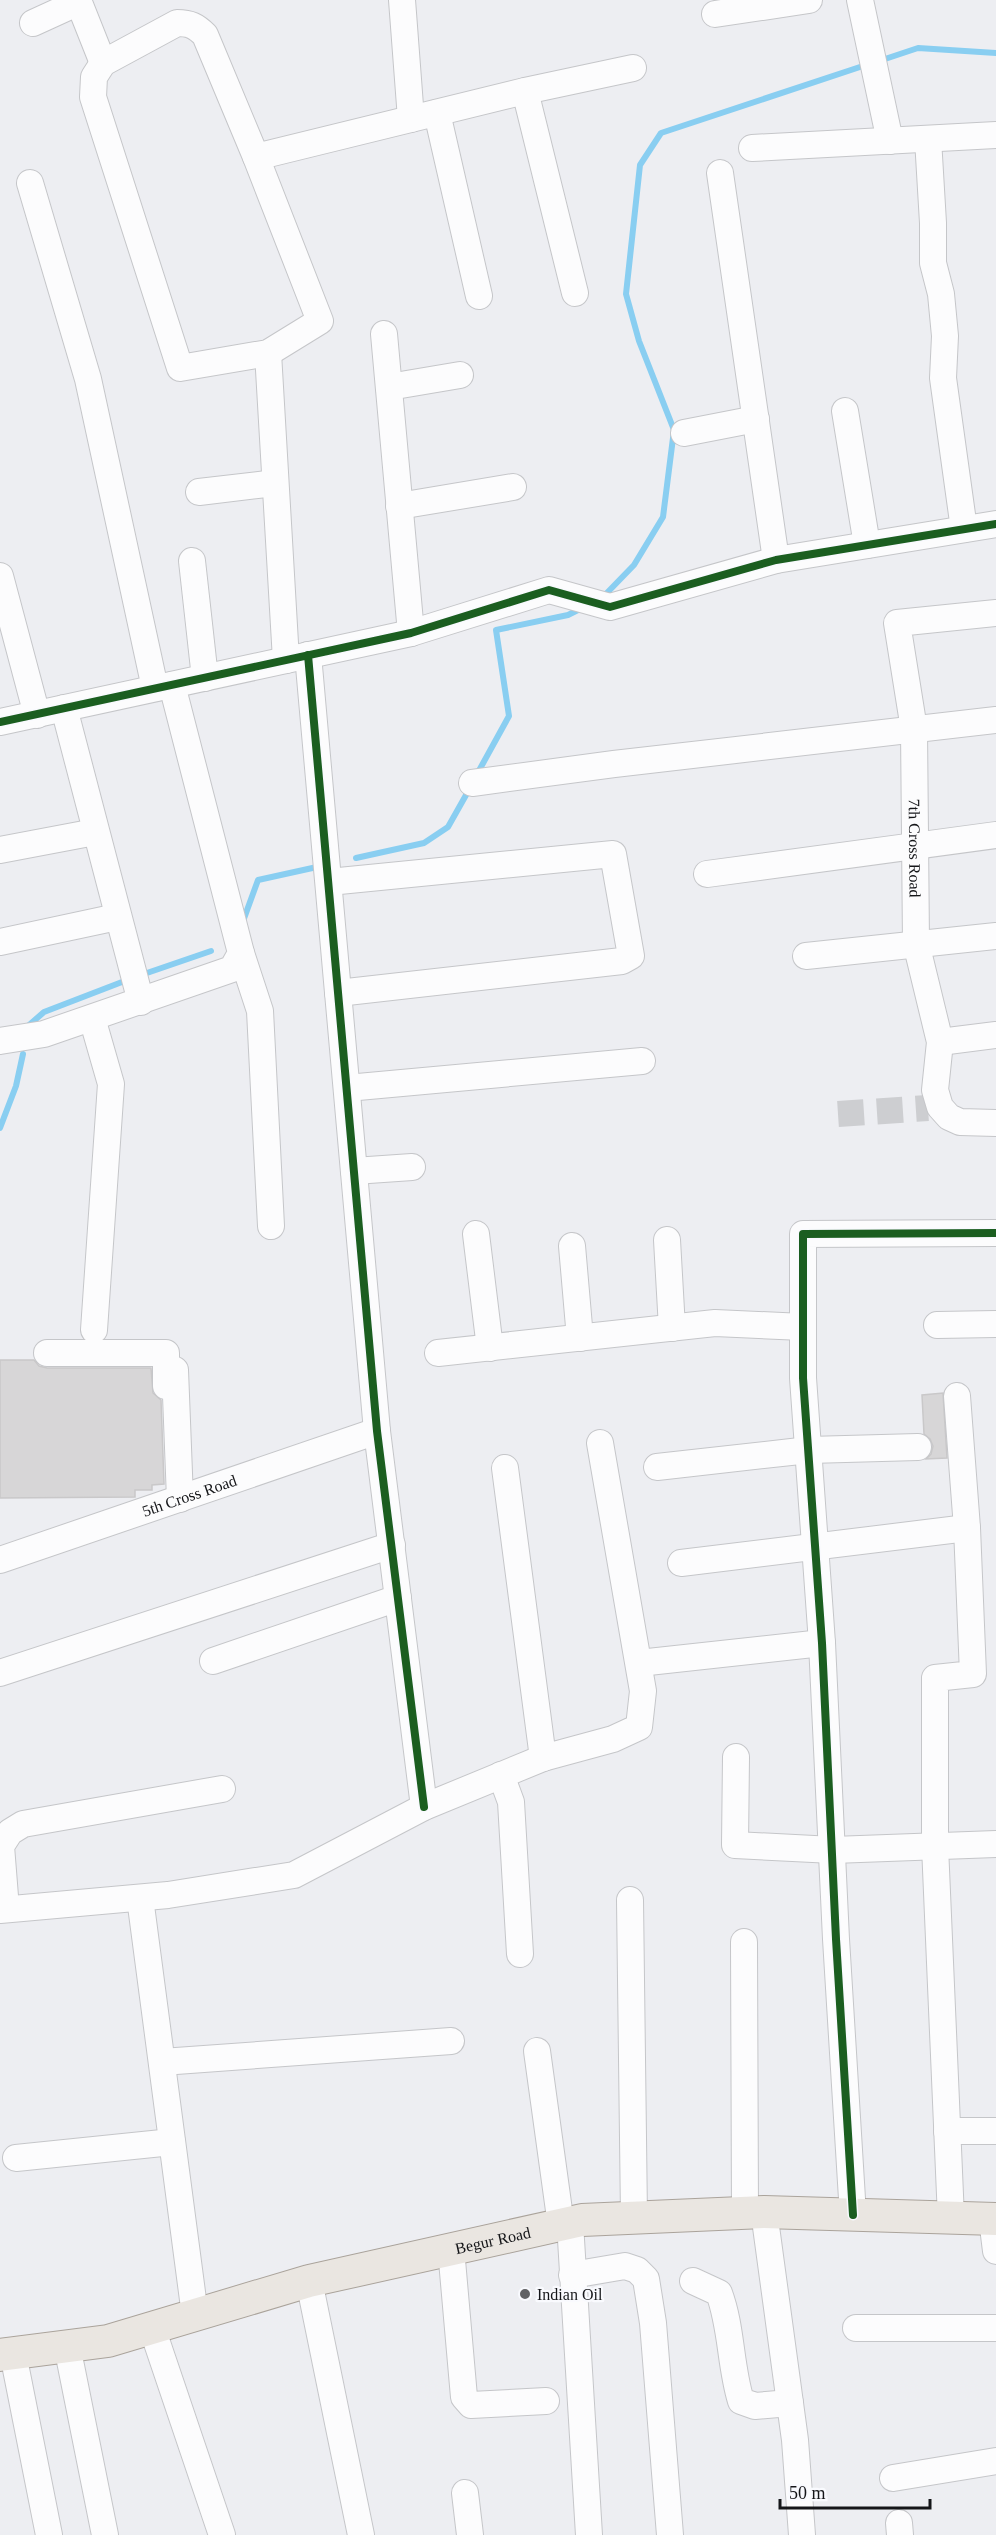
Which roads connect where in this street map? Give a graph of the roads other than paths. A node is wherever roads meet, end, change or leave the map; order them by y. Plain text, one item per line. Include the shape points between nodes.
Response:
1 (402, 0) edge
2 (808, 0) edge
3 (860, 0) edge
4 (79, 1) edge
5 (715, 14) dead end
6 (33, 23) dead end
7 (103, 63) junction
8 (633, 68) dead end
9 (525, 92) junction
10 (437, 113) junction
11 (411, 119) junction
12 (996, 135) edge
13 (928, 139) junction
14 (890, 141) junction
15 (752, 148) dead end
16 (256, 157) junction
17 (720, 173) dead end
18 (30, 183) dead end
19 (575, 293) dead end
20 (479, 296) dead end
21 (384, 334) dead end
22 (268, 353) junction
23 (460, 375) dead end
24 (389, 387) junction
25 (845, 411) dead end
26 (756, 419) junction
27 (684, 434) dead end
28 (275, 483) junction
29 (513, 487) dead end
30 (200, 492) dead end
31 (399, 506) junction
32 (996, 524) edge
33 (964, 529) junction
34 (867, 545) junction
35 (776, 560) junction
36 (192, 561) dead end
37 (0, 576) edge
38 (996, 613) edge
39 (411, 633) junction
40 (297, 657) junction
41 (205, 678) junction
42 (164, 687) junction
43 (64, 708) junction
44 (37, 715) junction
45 (996, 720) edge
46 (0, 722) edge
47 (914, 729) junction
48 (472, 783) dead end
49 (95, 832) junction
50 (996, 835) edge
51 (915, 845) junction
52 (0, 850) edge
53 (707, 874) dead end
54 (328, 882) junction
55 (117, 917) junction
56 (996, 936) edge
57 (0, 942) edge
58 (916, 943) junction
59 (242, 953) junction
60 (806, 956) dead end
61 (338, 993) junction
62 (141, 1002) junction
63 (92, 1018) junction
64 (996, 1035) edge
65 (0, 1041) edge
66 (940, 1042) junction
67 (642, 1061) dead end
68 (347, 1088) junction
69 (996, 1123) edge
70 (412, 1167) dead end
71 (354, 1171) junction
72 (271, 1226) dead end
73 (996, 1233) edge
74 (476, 1234) dead end
75 (667, 1240) dead end
76 (572, 1246) dead end
77 (996, 1324) edge
78 (937, 1325) dead end
79 (803, 1327) junction
80 (672, 1328) junction
81 (94, 1329) dead end
82 (580, 1338) junction
83 (490, 1348) junction
84 (46, 1353) dead end
85 (438, 1353) dead end
86 (174, 1354) dead end
87 (170, 1387) junction
88 (957, 1396) dead end
89 (377, 1431) junction
90 (600, 1443) dead end
91 (918, 1447) dead end
92 (809, 1450) junction
93 (505, 1467) dead end
94 (657, 1467) dead end
95 (180, 1498) junction
96 (966, 1528) junction
97 (392, 1545) junction
98 (813, 1546) junction
99 (0, 1560) edge
100 (681, 1563) dead end
101 (398, 1598) junction
102 (822, 1642) junction
103 (213, 1661) dead end
104 (639, 1663) junction
105 (0, 1673) edge
106 (736, 1757) dead end
107 (543, 1758) junction
108 (501, 1775) junction
109 (222, 1789) dead end
110 (424, 1807) junction
111 (996, 1844) edge
112 (935, 1846) junction
113 (833, 1850) junction
114 (140, 1898) junction
115 (630, 1900) dead end
116 (3, 1909) edge
117 (744, 1942) dead end
118 (520, 1954) dead end
119 (450, 2041) dead end
120 (537, 2051) dead end
121 (162, 2061) junction
122 (947, 2131) junction
123 (996, 2131) edge
124 (172, 2142) junction
125 (16, 2158) dead end
126 (755, 2212) junction
127 (853, 2214) junction
128 (634, 2217) junction
129 (951, 2218) junction
130 (994, 2219) edge
131 (572, 2222) junction
132 (451, 2249) junction
133 (996, 2251) edge
134 (581, 2274) junction
135 (309, 2281) junction
136 (693, 2281) dead end
137 (195, 2315) junction
138 (152, 2328) junction
139 (856, 2328) dead end
140 (996, 2328) edge
141 (67, 2346) junction
142 (6, 2354) edge
143 (546, 2401) dead end
144 (790, 2403) junction
145 (996, 2461) edge
146 (893, 2478) dead end
147 (465, 2493) dead end
148 (49, 2535) edge
149 (105, 2535) edge
150 (222, 2535) edge
151 (361, 2535) edge
152 (470, 2535) edge
153 (589, 2535) edge
154 (670, 2535) edge
155 (802, 2535) edge

1 - 11 street
2 - 5 street
3 - 14 street
4 - 6 street
4 - 7 street
7 - 16 street via 177,23 196,27 205,35
7 - 22 street via 94,77 93,97 180,368
8 - 9 street
9 - 10 street
9 - 19 street
10 - 11 street
10 - 20 street
11 - 16 street
12 - 13 street
13 - 14 street
13 - 33 street via 933,263 941,294 944,378
14 - 15 street
16 - 22 street via 320,321
17 - 26 street
18 - 42 street via 88,379
21 - 24 street
22 - 28 street
23 - 24 street
24 - 31 street
25 - 34 street
26 - 27 street
26 - 35 street
28 - 30 street
28 - 40 street
29 - 31 street
31 - 39 street
32 - 33 street
33 - 34 street
34 - 35 street
35 - 39 street via 610,606 549,590
36 - 41 street
37 - 44 street
38 - 47 street, 7th Cross Road via 897,623
39 - 40 street
40 - 41 street
40 - 54 street
41 - 42 street
42 - 43 street
42 - 59 street
43 - 44 street
43 - 49 street
44 - 46 street
45 - 47 street
47 - 48 street
47 - 51 street, 7th Cross Road
49 - 52 street
49 - 55 street
50 - 51 street
51 - 53 street
51 - 58 street, 7th Cross Road
54 - 61 street
54 - 61 street via 613,854 631,956 622,961
55 - 57 street
55 - 62 street
56 - 58 street
58 - 60 street
58 - 66 street, 7th Cross Road
59 - 62 street via 232,969
59 - 72 street via 260,1011
61 - 68 street
62 - 63 street
63 - 65 street via 44,1034
63 - 81 street via 111,1084
64 - 66 street
66 - 69 street, 7th Cross Road via 934,1107 960,1122
67 - 68 street
68 - 71 street
70 - 71 street
71 - 89 street
73 - 79 street via 803,1234
74 - 83 street
75 - 80 street
76 - 82 street
77 - 78 street
79 - 80 street via 715,1323
79 - 92 street
80 - 82 street
82 - 83 street
83 - 85 street
84 - 87 street via 166,1353
86 - 87 street
87 - 95 street
88 - 96 street
89 - 95 street, 5th Cross Road
89 - 97 street
90 - 104 street
91 - 92 street
92 - 94 street
92 - 98 street
93 - 107 street
95 - 99 street, 5th Cross Road
96 - 98 street
96 - 112 street via 973,1674 935,1677
97 - 101 street
97 - 105 street
98 - 100 street
98 - 102 street
101 - 103 street
101 - 110 street
102 - 104 street
102 - 113 street
104 - 107 street via 643,1691 639,1727 613,1739
106 - 113 street via 735,1845
107 - 108 street
108 - 110 street
108 - 118 street via 511,1802
109 - 116 street via 23,1824 10,1832 1,1846
110 - 114 street via 294,1875
111 - 112 street
112 - 113 street
112 - 122 street
113 - 127 street
114 - 116 street
114 - 121 street
115 - 128 street
117 - 126 street
119 - 121 street
120 - 131 street
121 - 124 street
122 - 123 street
122 - 129 street
124 - 125 street
124 - 137 street
126 - 127 main road, Begur Road
126 - 128 main road, Begur Road
126 - 144 street
127 - 129 main road, Begur Road
128 - 131 main road, Begur Road
129 - 130 main road, Begur Road
130 - 133 street
131 - 132 main road, Begur Road
131 - 134 street
132 - 135 main road, Begur Road
132 - 143 street via 464,2397 471,2405
134 - 153 street
134 - 154 street via 625,2266 638,2270 646,2279
135 - 137 main road, Begur Road
135 - 151 street
136 - 144 street via 719,2293 727,2314 741,2401 755,2406
137 - 138 main road, Begur Road
138 - 141 main road, Begur Road via 108,2341
138 - 150 street
139 - 140 street
141 - 142 main road, Begur Road
141 - 149 street
142 - 148 street
144 - 155 street
145 - 146 street
147 - 152 street

